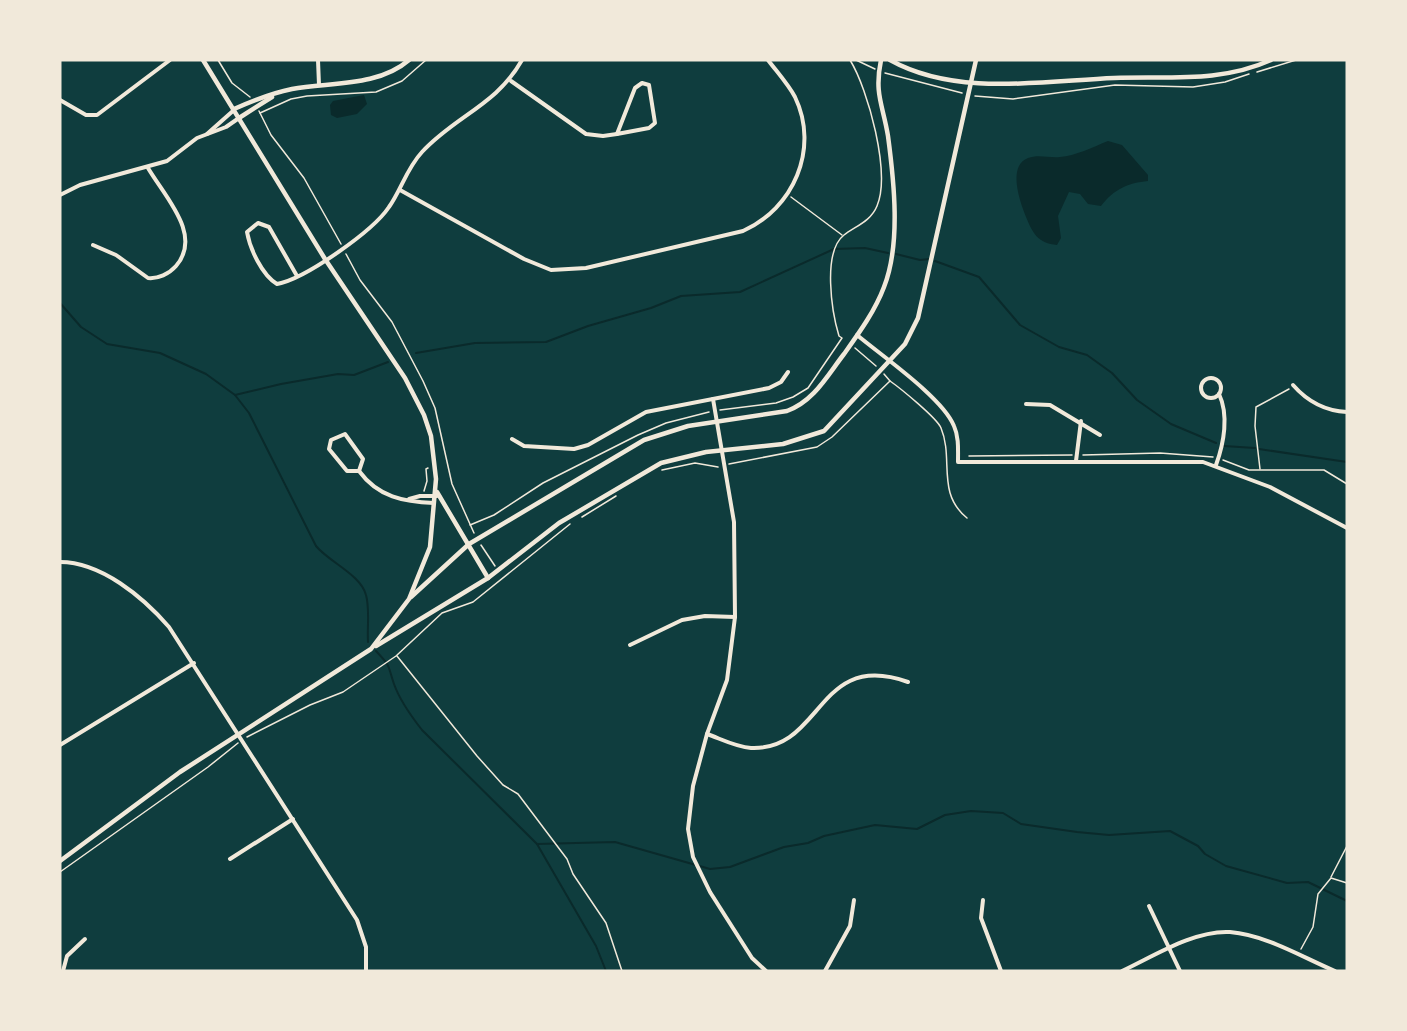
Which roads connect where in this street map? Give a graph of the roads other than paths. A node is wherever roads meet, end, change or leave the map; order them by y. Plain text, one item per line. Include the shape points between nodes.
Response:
1 (170, 60) edge
2 (203, 60) edge
3 (318, 60) edge
4 (408, 60) edge
5 (522, 60) edge
6 (768, 60) edge
7 (881, 60) edge
8 (890, 60) edge
9 (976, 60) edge
10 (1271, 60) edge
11 (511, 81) junction
12 (972, 83) junction
13 (319, 85) junction
14 (274, 95) junction
15 (60, 100) edge
16 (234, 110) junction
17 (239, 118) junction
18 (207, 134) junction
19 (617, 134) junction
20 (148, 168) junction
21 (400, 190) junction
22 (60, 195) edge
23 (93, 245) dead end
24 (325, 259) junction
25 (297, 276) junction
26 (857, 335) junction
27 (889, 362) junction
28 (789, 372) dead end
29 (1293, 385) road end
30 (1219, 394) junction
31 (712, 399) junction
32 (1026, 404) dead end
33 (1347, 412) edge
34 (1081, 421) junction
35 (716, 422) junction
36 (1100, 435) dead end
37 (513, 439) dead end
38 (720, 451) junction
39 (1076, 461) junction
40 (1216, 465) junction
41 (359, 471) junction
42 (437, 494) junction
43 (409, 499) junction
44 (436, 503) junction
45 (1347, 528) edge
46 (469, 544) junction
47 (60, 562) edge
48 (488, 578) junction
49 (409, 598) junction
50 (735, 617) junction
51 (630, 645) dead end
52 (371, 650) junction
53 (194, 663) junction
54 (908, 682) dead end
55 (707, 734) junction
56 (241, 737) junction
57 (60, 745) edge
58 (293, 819) junction
59 (230, 859) dead end
60 (60, 861) edge
61 (854, 900) dead end
62 (983, 900) dead end
63 (1149, 906) dead end
64 (85, 939) dead end
65 (1167, 949) junction
66 (759, 969) edge
67 (63, 971) edge
68 (366, 971) edge
69 (766, 971) edge
70 (825, 971) edge
71 (1001, 971) edge
72 (1122, 971) edge
73 (1180, 971) edge
74 (1335, 971) edge

1 - 15 street via 97,115 86,115
2 - 16 street
3 - 13 street
4 - 13 street via 369,79
5 - 11 street
6 - 21 street via 795,97 804,129 803,158 788,195 765,218 742,231 563,271 551,270
7 - 26 street via 876,85 894,191 892,246 884,289
8 - 12 street via 924,73
9 - 12 street
10 - 12 street via 1233,74 1209,77 1116,78 1003,86
11 - 19 street via 586,134
11 - 21 street via 421,153
12 - 27 street via 918,318 905,344
13 - 14 street
14 - 16 street
14 - 17 street via 259,110
16 - 17 street
16 - 18 street
17 - 18 street via 226,128
17 - 24 street
18 - 20 street via 175,157
19 - 19 street via 655,123 649,85 642,83 635,88
20 - 22 street
20 - 23 street via 187,235 187,249 180,261 167,273 148,278 116,255
21 - 24 street via 380,220
24 - 25 street
24 - 42 street via 417,400 431,436
25 - 25 street via 269,227 258,223 250,227 247,232 252,249 270,280 277,284
26 - 27 street
26 - 35 street via 824,382 800,406
27 - 38 street via 819,434 783,444
27 - 39 street via 928,392 947,413 957,436 958,462
28 - 31 street via 769,388
29 - 33 street via 1304,398 1318,405
30 - 30 street via 1216,380 1210,378 1202,384 1204,396
30 - 40 street via 1225,407
31 - 35 street
31 - 37 street via 646,412 574,449 524,446
32 - 34 street via 1050,405
34 - 36 street
34 - 39 street
35 - 38 street
35 - 46 street via 675,429 644,440
38 - 48 street via 672,458 647,470 559,523
38 - 50 street via 735,532
39 - 40 street
40 - 45 street via 1270,487
41 - 41 street via 363,459 345,434 336,436 329,449 346,471
41 - 43 street via 380,493
42 - 43 street
42 - 44 street
42 - 46 street
43 - 44 street
44 - 49 street via 430,547
46 - 48 street
46 - 49 street
47 - 53 street via 95,570 126,589 163,621
48 - 52 street
49 - 52 street
50 - 51 street via 682,620
50 - 55 street via 727,680
52 - 56 street
53 - 56 street
53 - 57 street
54 - 55 street via 881,674 851,678 777,745 741,746
55 - 66 street via 693,786 689,836 695,862
56 - 58 street
56 - 60 street via 180,772
58 - 59 street
58 - 68 street via 357,920 366,947
61 - 70 street via 850,926
62 - 71 street via 981,918
63 - 65 street
64 - 67 street via 68,956
65 - 72 street
65 - 73 street
65 - 74 street via 1202,936 1230,932 1252,936
66 - 69 street

